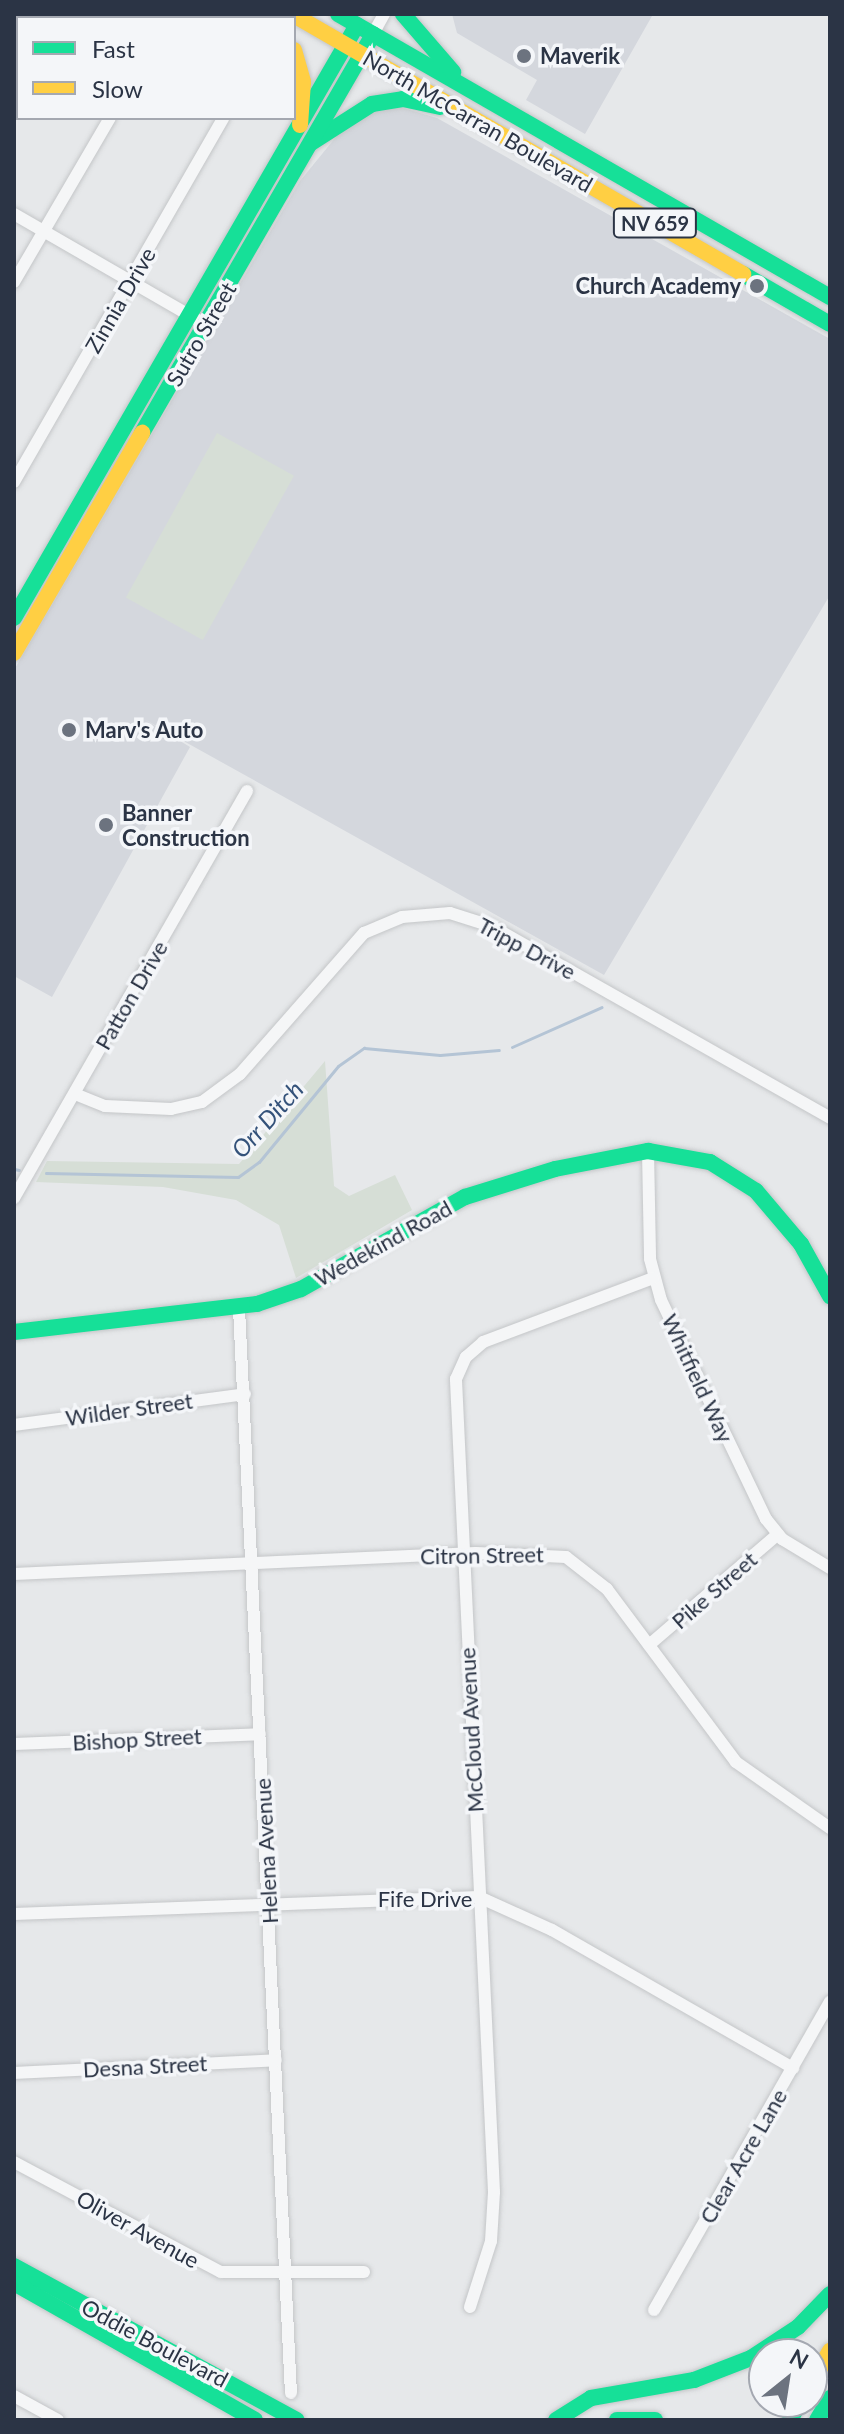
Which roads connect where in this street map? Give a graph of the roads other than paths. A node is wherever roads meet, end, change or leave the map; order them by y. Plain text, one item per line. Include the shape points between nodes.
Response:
1 (338, 14) edge
2 (384, 14) edge
3 (403, 14) edge
4 (296, 16) edge
5 (361, 19) edge
6 (373, 34) junction
7 (353, 48) junction
8 (296, 57) edge
9 (472, 91) junction
10 (109, 120) edge
11 (222, 120) edge
12 (480, 122) junction
13 (300, 125) junction
14 (311, 143) junction
15 (270, 175) junction
16 (284, 189) junction
17 (14, 214) edge
18 (44, 231) junction
19 (14, 282) edge
20 (131, 282) junction
21 (830, 297) edge
22 (190, 315) junction
23 (830, 324) edge
24 (206, 325) junction
25 (14, 482) edge
26 (14, 618) edge
27 (19, 634) edge
28 (14, 653) edge
29 (247, 791) dead end
30 (75, 1094) junction
31 (830, 1118) edge
32 (648, 1151) junction
33 (14, 1198) edge
34 (653, 1278) junction
35 (830, 1296) edge
36 (239, 1308) junction
37 (14, 1332) edge
38 (245, 1394) junction
39 (14, 1425) edge
40 (778, 1534) junction
41 (462, 1553) junction
42 (252, 1564) junction
43 (830, 1568) edge
44 (14, 1574) edge
45 (649, 1645) junction
46 (260, 1734) junction
47 (14, 1744) edge
48 (830, 1828) edge
49 (479, 1897) junction
50 (268, 1903) junction
51 (14, 1914) edge
52 (830, 2002) edge
53 (276, 2060) junction
54 (793, 2068) junction
55 (14, 2073) edge
56 (14, 2162) edge
57 (14, 2266) edge
58 (364, 2272) dead end
59 (285, 2274) junction
60 (14, 2283) edge
61 (830, 2294) edge
62 (470, 2307) dead end
63 (654, 2310) dead end
64 (291, 2393) dead end
65 (14, 2396) edge
66 (830, 2398) edge
67 (58, 2420) edge
68 (255, 2420) edge
69 (297, 2420) edge
70 (556, 2420) edge
71 (617, 2420) edge
72 (655, 2420) edge
73 (817, 2420) edge

1 - 5 main road, North McCarran Boulevard / NV 659
2 - 6 street, Sutro Street
3 - 9 main road
4 - 7 main road, North McCarran Boulevard / NV 659
5 - 6 main road, North McCarran Boulevard / NV 659
5 - 7 main road, Sutro Street
6 - 7 main road, Sutro Street
6 - 9 main road, North McCarran Boulevard / NV 659
7 - 12 main road, North McCarran Boulevard / NV 659
7 - 13 main road, Sutro Street
7 - 14 main road, Sutro Street
8 - 13 main road via 303,82
9 - 21 main road, North McCarran Boulevard / NV 659
10 - 18 street
11 - 20 street, Zinnia Drive
12 - 14 main road via 422,102 387,100 357,110
12 - 23 main road, North McCarran Boulevard / NV 659
13 - 15 main road, Sutro Street
14 - 16 main road, Sutro Street
15 - 16 main road
15 - 22 main road, Sutro Street
16 - 24 main road, Sutro Street
17 - 18 street
18 - 19 street
18 - 20 street
20 - 22 street
20 - 25 street, Zinnia Drive
22 - 24 street
22 - 26 main road, Sutro Street
24 - 27 main road, Sutro Street
27 - 28 main road, Sutro Street
29 - 30 street, Patton Drive
30 - 31 street, Tripp Drive via 105,1106 171,1109 202,1102 240,1074 364,933 402,917 450,913 491,926
30 - 33 street, Patton Drive
32 - 34 street, Whitfield Way
32 - 35 main road, Wedekind Road via 699,1158 756,1191 801,1244
32 - 36 main road, Wedekind Road via 555,1169 465,1197 301,1289
34 - 40 street, Whitfield Way
34 - 41 street, McCloud Avenue via 495,1335 466,1357 455,1392
36 - 37 main road, Wedekind Road
36 - 38 street, Helena Avenue
38 - 39 street, Wilder Street
38 - 42 street, Helena Avenue
40 - 43 street
40 - 45 street, Pike Street
41 - 42 street, Citron Street
41 - 45 street, Citron Street via 540,1552 577,1562 607,1589
41 - 49 street, McCloud Avenue
42 - 44 street, Citron Street
42 - 46 street, Helena Avenue
45 - 48 street, Citron Street via 736,1762
46 - 47 street, Bishop Street
46 - 50 street, Helena Avenue
49 - 50 street, Fife Drive
49 - 54 street, Fife Drive via 543,1925
49 - 62 street, McCloud Avenue via 494,2208
50 - 51 street, Fife Drive
50 - 53 street, Helena Avenue
52 - 54 street, Clear Acre Lane
53 - 55 street, Desna Street
53 - 59 street, Helena Avenue
54 - 63 street, Clear Acre Lane
56 - 59 street, Oliver Avenue via 202,2265 238,2275
57 - 69 main road, Oddie Boulevard
58 - 59 street, Oliver Avenue
59 - 64 street, Helena Avenue
60 - 68 main road, Oddie Boulevard
61 - 70 main road via 775,2344 737,2365 694,2380 591,2398
65 - 67 street
66 - 73 main road
71 - 72 main road

